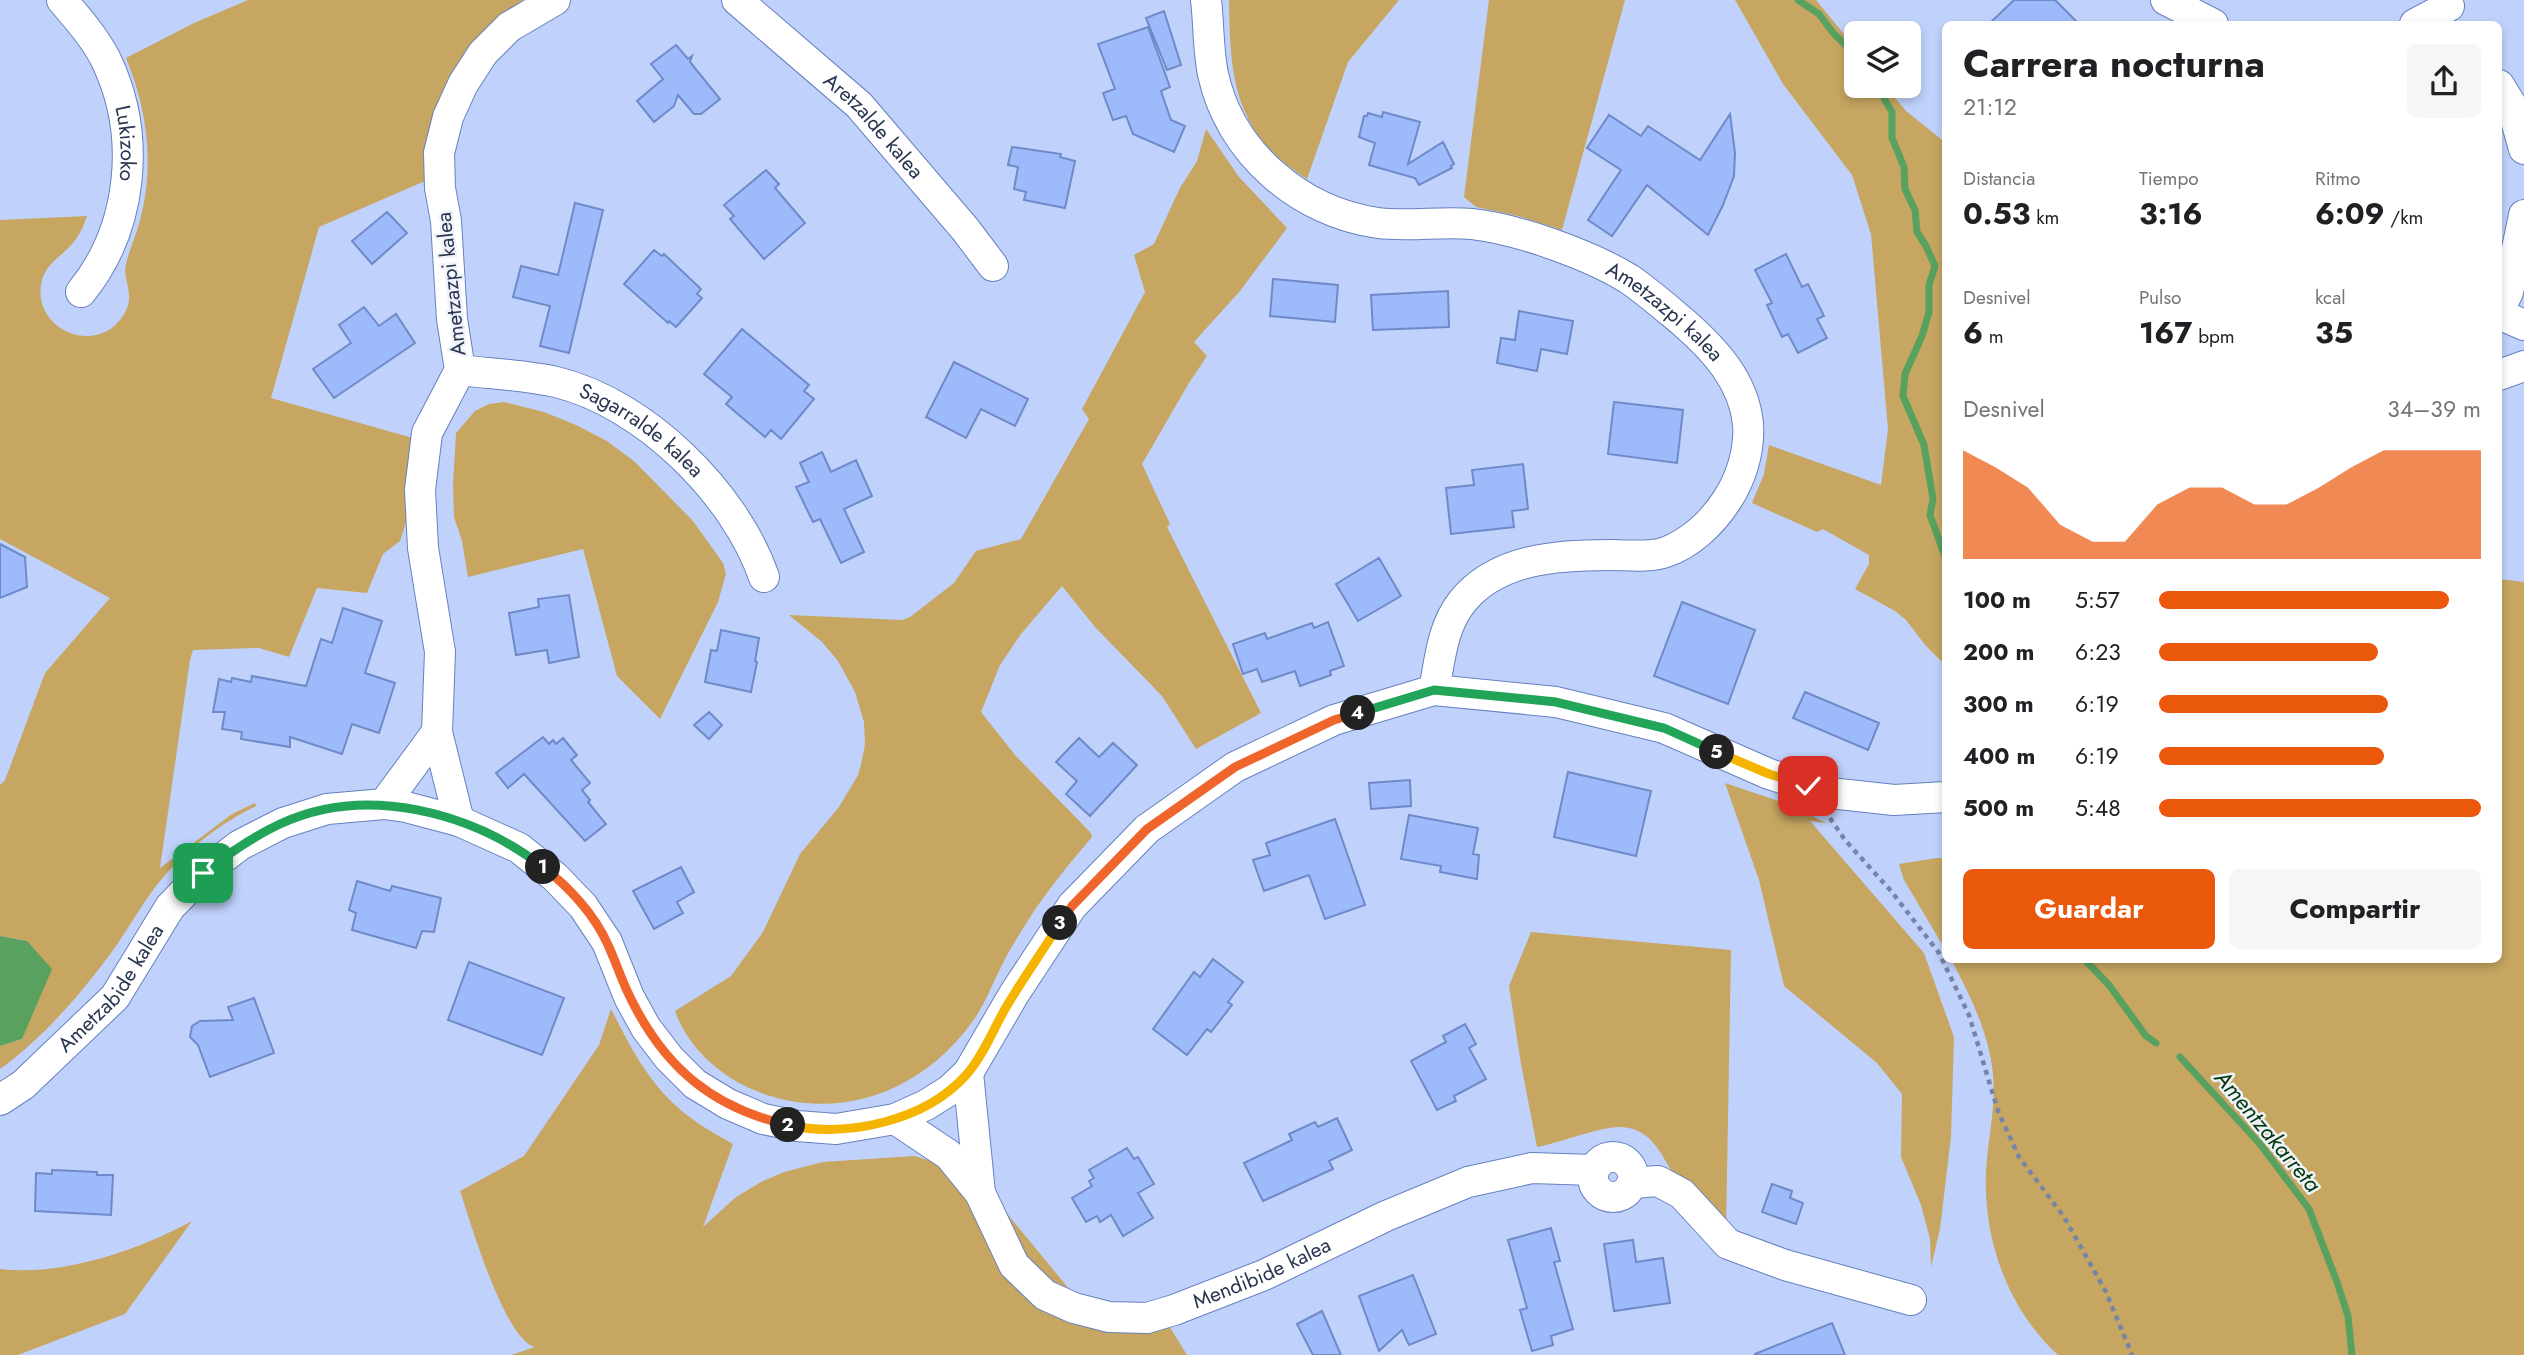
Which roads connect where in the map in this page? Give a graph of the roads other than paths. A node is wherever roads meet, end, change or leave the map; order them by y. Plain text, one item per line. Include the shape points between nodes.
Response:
1 (62, 0) edge
2 (555, 0) edge
3 (737, 0) edge
4 (1206, 0) edge
5 (2166, 0) edge
6 (2451, 10) edge
7 (2207, 21) edge
8 (2423, 21) edge
9 (2502, 90) edge
10 (2524, 149) edge
11 (2524, 215) edge
12 (993, 266) dead end
13 (81, 292) dead end
14 (2502, 305) edge
15 (2502, 314) edge
16 (2524, 325) edge
17 (2524, 366) edge
18 (460, 370) junction
19 (2502, 374) edge
20 (764, 577) dead end
21 (1434, 690) junction
22 (437, 732) junction
23 (1942, 797) edge
24 (384, 804) junction
25 (459, 821) junction
26 (968, 1073) junction
27 (0, 1100) edge
28 (895, 1119) junction
29 (980, 1193) junction
30 (1912, 1300) dead end

1 - 13 street, Lukizoko via 106,60 128,134 122,213 97,272
2 - 18 street, Ametzazpi kalea via 509,27 483,53 448,117 439,153 440,188
3 - 12 street, Aretzalde kalea via 859,105
4 - 21 street, Ametzazpi kalea via 1214,76 1224,108 1261,164 1287,187 1336,212 1380,223 1472,224 1551,243 1626,277 1697,334 1727,367 1745,404 1747,449 1741,471 1733,492 1704,528 1666,552 1525,563 1489,578 1474,588 1451,617
5 - 7 street
6 - 8 street
9 - 10 street via 2512,106
11 - 14 street via 2518,255
15 - 16 street
17 - 19 street
18 - 20 street, Sagarralde kalea via 555,382 633,417 699,473 739,525
18 - 22 street, Ametzazpi kalea via 427,433 420,490 423,548 440,652
21 - 23 street via 1556,702 1664,728 1769,774 1830,793 1894,800
21 - 26 street via 1334,720 1235,767 1147,829 1072,906
22 - 24 street
22 - 25 street, Ametzazpi kalea
24 - 25 street, Ametzabide kalea
24 - 27 street, Ametzabide kalea via 327,810 283,823 240,845 203,873 170,907 115,997 23,1085
25 - 28 street, Ametzabide kalea via 519,848 583,906 607,942 646,1028 695,1084 763,1119 797,1126 836,1129
26 - 28 street, Ametzabide kalea via 942,1095
26 - 29 street
28 - 29 street via 949,1155
29 - 30 street, Mendibide kalea via 1014,1265 1045,1295 1109,1317 1147,1318 1174,1310 1264,1275 1468,1182 1532,1168 1594,1170 1609,1157 1623,1159 1632,1169 1632,1183 1658,1181 1682,1194 1728,1244

